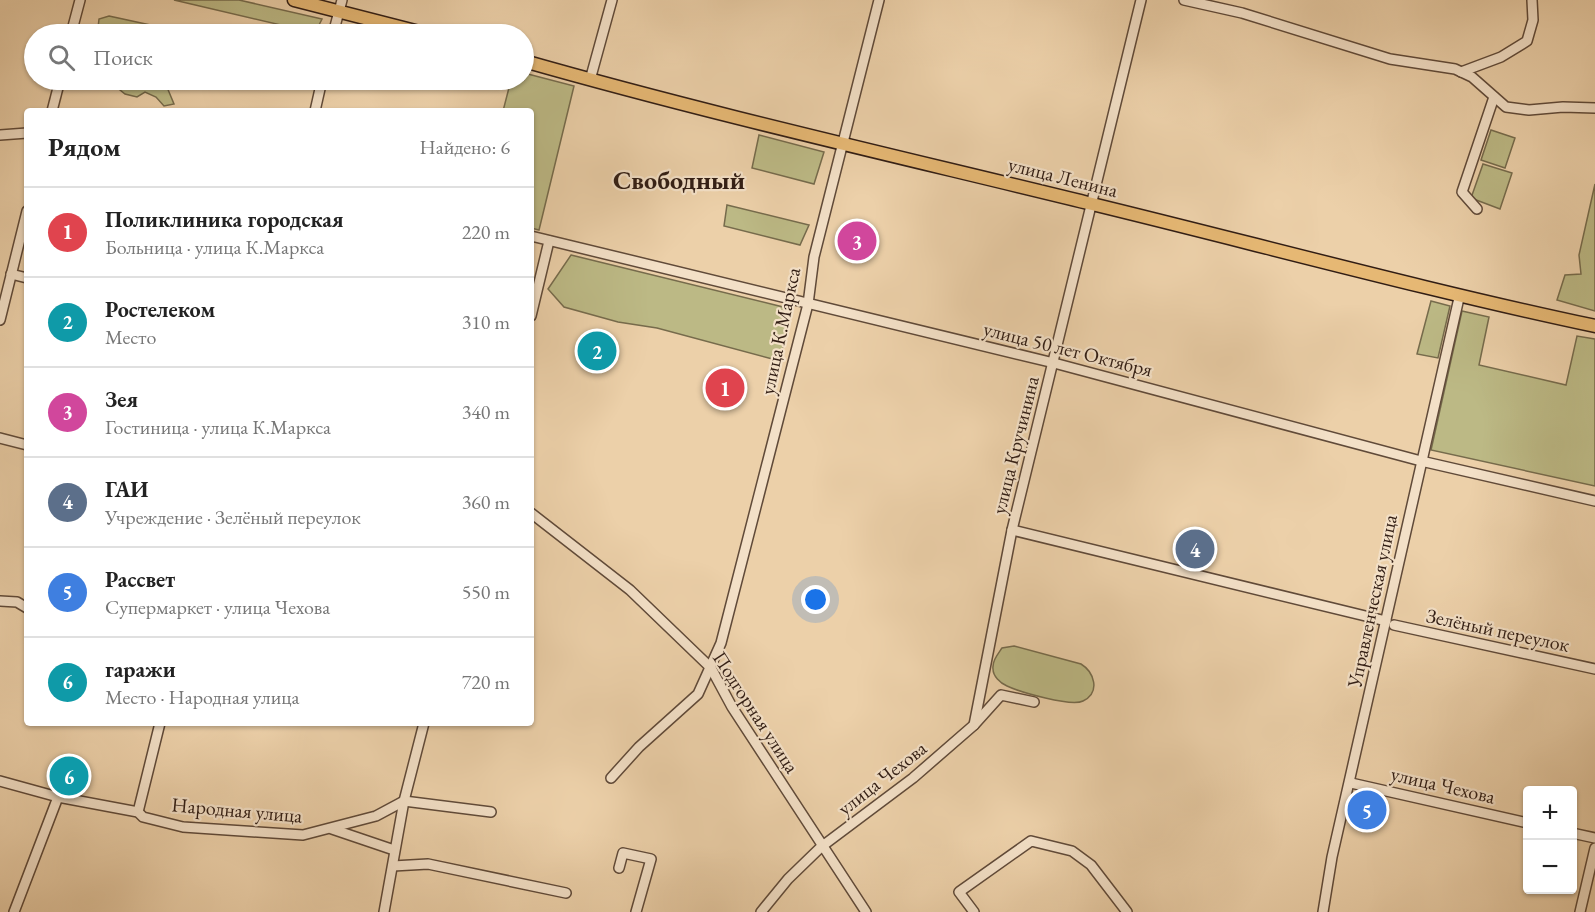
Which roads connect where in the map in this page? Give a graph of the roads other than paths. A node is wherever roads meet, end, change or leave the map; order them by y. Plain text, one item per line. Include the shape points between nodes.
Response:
1 (80, 0) edge
2 (294, 0) edge
3 (612, 0) edge
4 (879, 0) edge
5 (1141, 0) edge
6 (1184, 0) edge
7 (1532, 0) edge
8 (340, 5) edge
9 (74, 24) edge
10 (335, 24) edge
11 (397, 24) edge
12 (534, 64) edge
13 (1461, 72) junction
14 (590, 80) junction
15 (57, 90) edge
16 (320, 90) edge
17 (1494, 97) junction
18 (53, 108) edge
19 (316, 108) edge
20 (1595, 108) edge
21 (24, 132) edge
22 (0, 135) edge
23 (844, 145) junction
24 (1091, 204) junction
25 (1477, 210) dead end
26 (24, 223) edge
27 (534, 237) edge
28 (549, 241) junction
29 (11, 274) junction
30 (24, 277) edge
31 (1459, 298) junction
32 (534, 304) edge
33 (808, 304) junction
34 (0, 320) edge
35 (1595, 326) edge
36 (1054, 363) junction
37 (0, 438) edge
38 (24, 444) edge
39 (1421, 461) junction
40 (1595, 501) edge
41 (534, 515) edge
42 (1012, 530) junction
43 (0, 601) edge
44 (24, 606) edge
45 (1390, 623) junction
46 (711, 669) junction
47 (1595, 669) edge
48 (1034, 702) dead end
49 (974, 725) junction
50 (159, 726) edge
51 (423, 726) edge
52 (611, 778) dead end
53 (0, 781) edge
54 (1351, 783) junction
55 (58, 796) junction
56 (404, 801) junction
57 (138, 812) junction
58 (491, 812) dead end
59 (1523, 822) edge
60 (332, 829) junction
61 (1577, 834) edge
62 (1595, 838) edge
63 (821, 846) junction
64 (1595, 848) edge
65 (394, 850) junction
66 (393, 866) junction
67 (619, 868) dead end
68 (566, 893) dead end
69 (14, 912) edge
70 (384, 912) edge
71 (636, 912) edge
72 (761, 912) edge
73 (866, 912) edge
74 (974, 912) edge
75 (1127, 912) edge
76 (1323, 912) edge
77 (1580, 912) edge

1 - 9 street
2 - 8 main road
3 - 14 street
4 - 23 street, улица К.Маркса
5 - 24 street, улица Кручинина
6 - 13 street via 1242,13 1390,59
7 - 13 street via 1533,20 1527,41 1501,57
8 - 10 street
8 - 11 main road
12 - 14 main road, улица Ленина
13 - 17 street via 1472,76
14 - 23 main road, улица Ленина
15 - 18 street
16 - 19 street
17 - 20 street via 1506,107 1529,110
17 - 25 street via 1462,192
21 - 22 street
23 - 24 main road, улица Ленина
23 - 33 street, улица К.Маркса via 814,257
24 - 31 main road, улица Ленина
24 - 36 street, улица Кручинина
26 - 29 street
27 - 28 street, улица 50 лет Октября
28 - 32 street
28 - 33 street, улица 50 лет Октября
29 - 30 street
29 - 34 street
31 - 35 main road, улица Ленина
31 - 39 street, Управленческая улица
33 - 36 street, улица 50 лет Октября
33 - 46 street, улица К.Маркса
36 - 39 street, улица 50 лет Октября
36 - 42 street, улица Кручинина
37 - 38 street
39 - 40 street, улица 50 лет Октября
39 - 45 street, Управленческая улица
41 - 46 street, Подгорная улица via 630,590
42 - 45 street, Зелёный переулок
42 - 49 street, улица Кручинина
43 - 44 street
45 - 47 street, Зелёный переулок
45 - 54 street, Управленческая улица
46 - 52 street, улица К.Маркса via 698,694
46 - 63 street, Подгорная улица
48 - 49 street, улица Чехова via 1002,695
49 - 63 street, улица Чехова via 913,778
50 - 57 street
51 - 56 street
53 - 55 street, Народная улица
54 - 59 street, улица Чехова
54 - 76 street, Управленческая улица
55 - 57 street, Народная улица
55 - 69 street
56 - 58 street
56 - 60 street, Народная улица via 376,816
56 - 65 street
57 - 60 street, Народная улица via 143,817 183,827 258,834 303,835
60 - 65 street
61 - 62 street
63 - 72 street, улица Чехова
63 - 73 street, Подгорная улица
64 - 77 street
65 - 66 street
66 - 68 street via 428,864
66 - 70 street
67 - 71 street via 623,853 651,859
74 - 75 street via 959,892 1031,841 1072,851 1091,865

